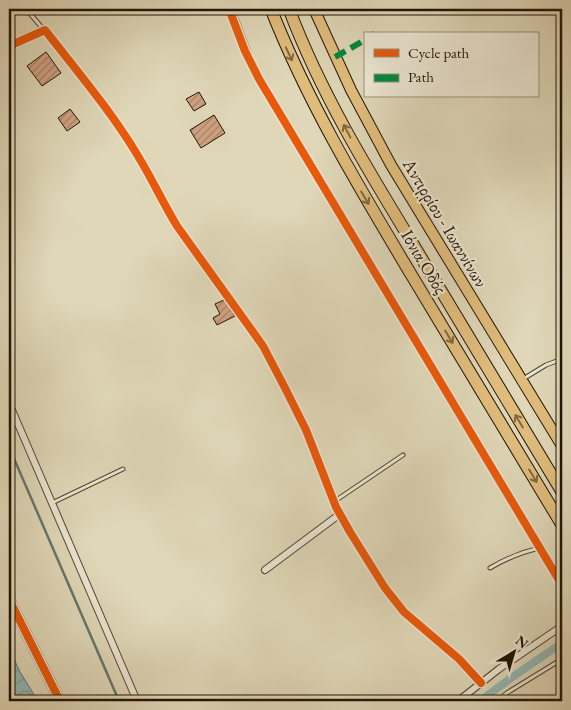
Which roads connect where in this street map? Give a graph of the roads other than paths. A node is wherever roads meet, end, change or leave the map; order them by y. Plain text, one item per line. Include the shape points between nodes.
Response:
1 (26, 9) edge
2 (229, 9) edge
3 (271, 9) edge
4 (289, 9) edge
5 (314, 9) edge
6 (45, 30) junction
7 (9, 46) edge
8 (562, 359) edge
9 (522, 379) junction
10 (9, 403) edge
11 (562, 446) edge
12 (402, 455) dead end
13 (122, 469) dead end
14 (562, 492) edge
15 (334, 501) junction
16 (52, 503) junction
17 (340, 514) junction
18 (562, 525) edge
19 (540, 548) junction
20 (490, 568) dead end
21 (265, 570) dead end
22 (562, 585) edge
23 (9, 599) edge
24 (562, 626) edge
25 (562, 659) edge
26 (481, 683) junction
27 (60, 701) edge
28 (137, 701) edge
29 (458, 701) edge
30 (499, 701) edge

1 - 6 lane
2 - 19 street via 259,79
3 -> 18 highway, Ιόνια Οδός via 301,78 350,173
14 -> 4 highway, Ιόνια Οδός via 374,180 316,72
5 - 9 main road, Αντιρρίου - Ιωαννίνων via 351,90 391,165
6 - 7 street
6 - 15 street via 110,115 138,156 177,226 263,346 306,430
8 - 9 lane
9 - 11 main road, Αντιρρίου - Ιωαννίνων
10 - 16 street
12 - 15 lane
13 - 16 lane
15 - 17 street
16 - 28 street
17 - 21 street
17 - 26 street via 385,588 404,612 459,659
19 - 20 lane via 523,552
19 - 22 street
23 - 27 main road
24 - 26 street
25 - 30 lane
26 - 29 street

